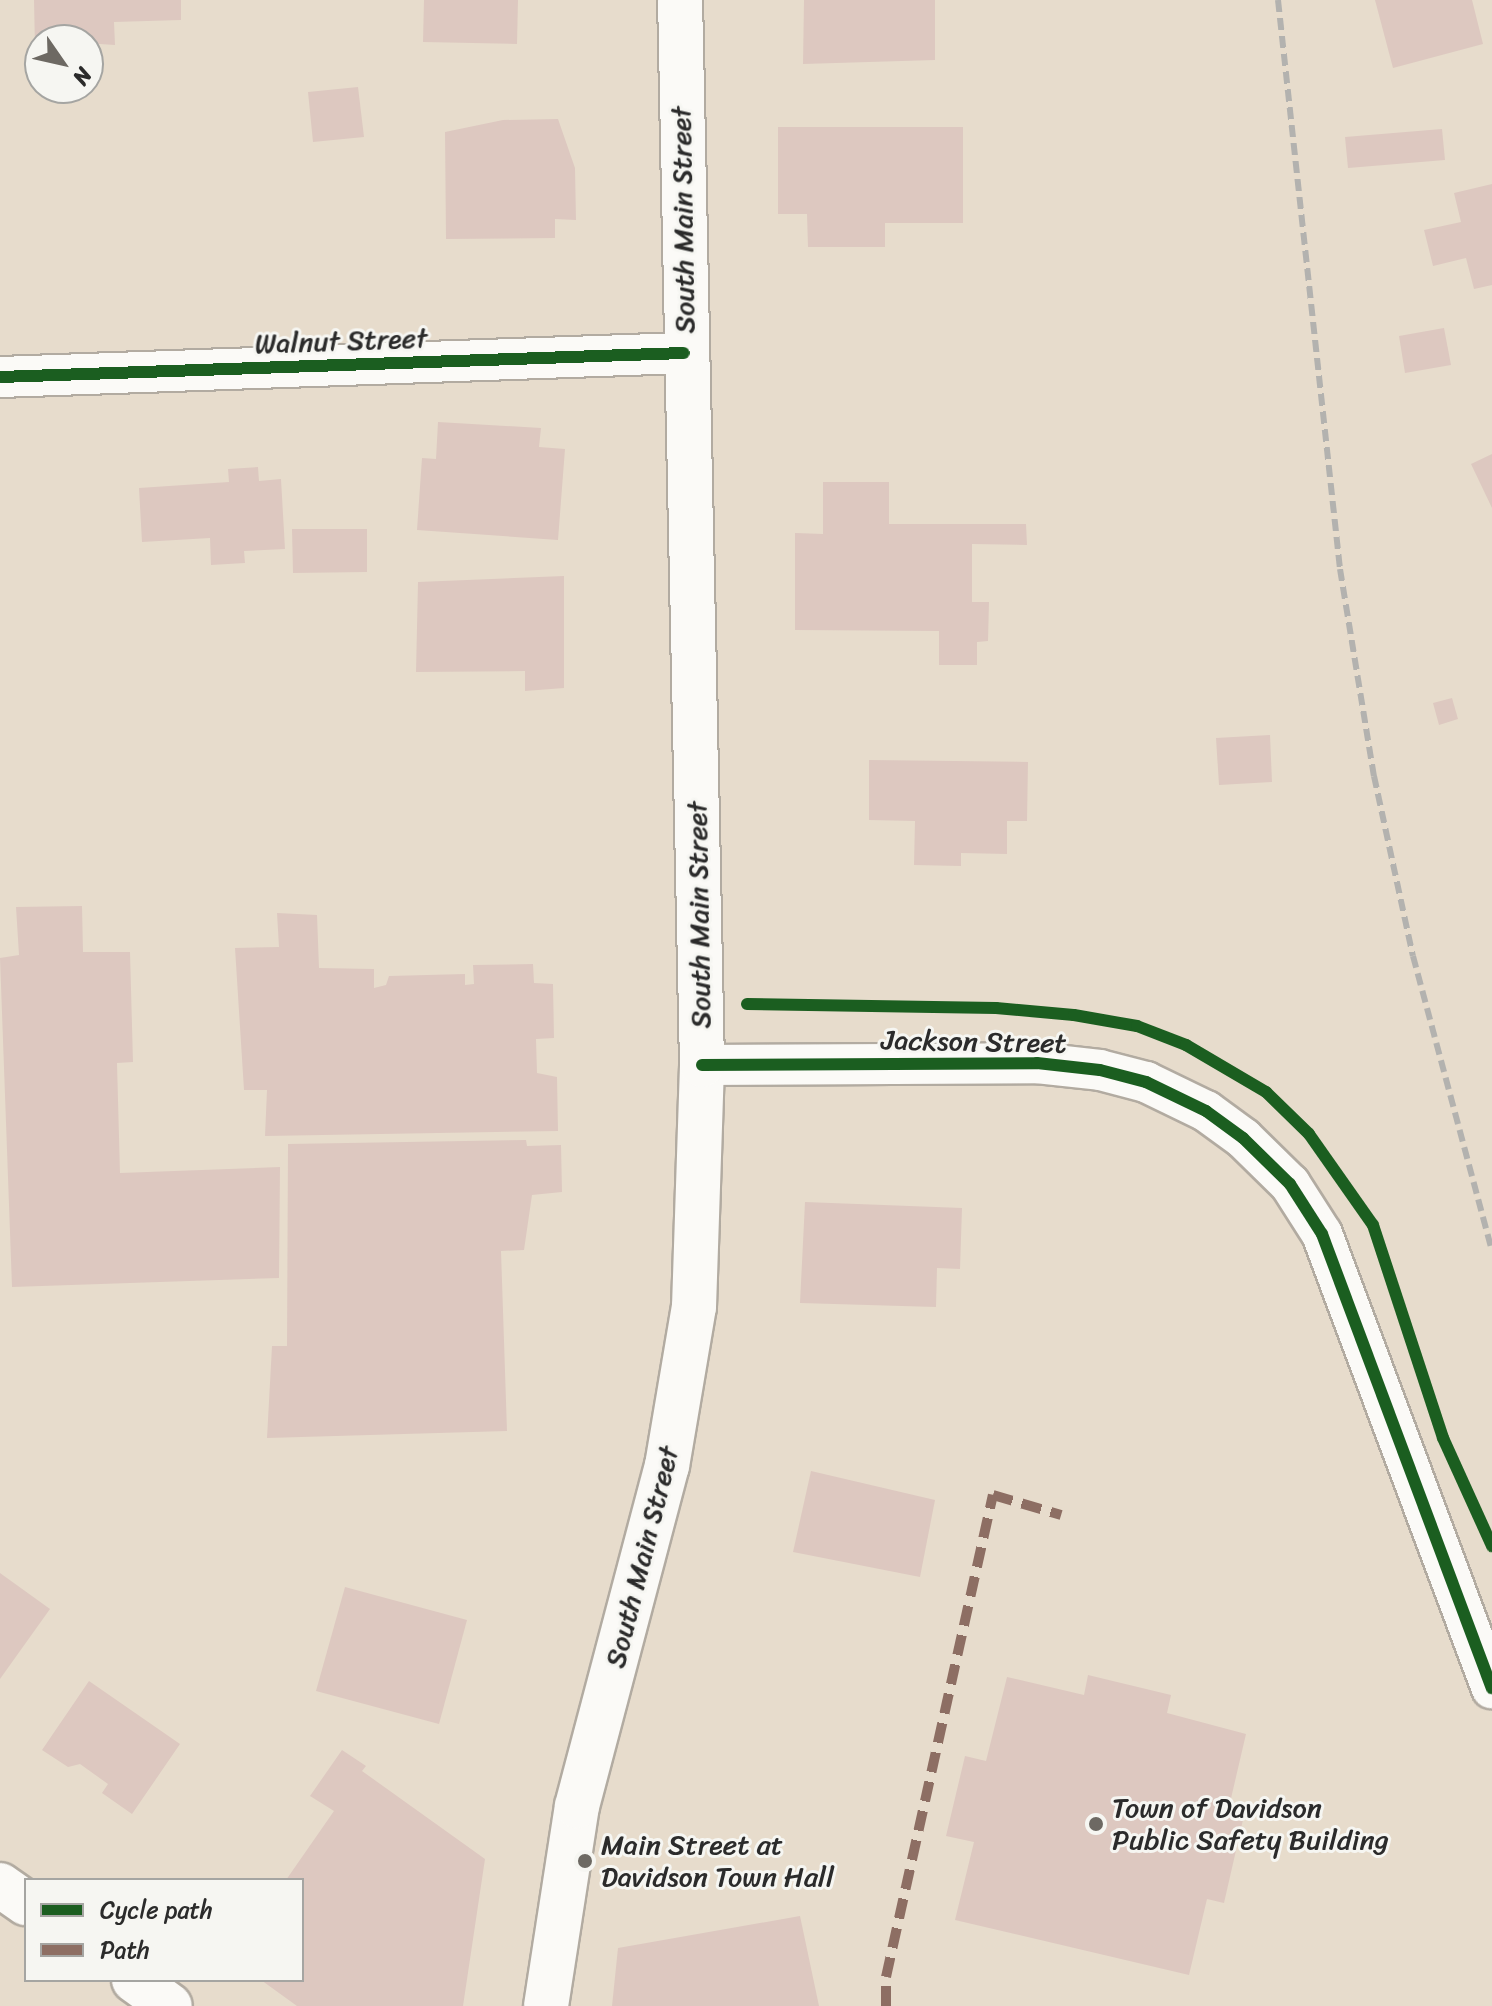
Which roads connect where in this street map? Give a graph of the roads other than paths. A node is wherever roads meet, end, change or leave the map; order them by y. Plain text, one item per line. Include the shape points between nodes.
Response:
1 (680, 0) edge
2 (684, 353) junction
3 (0, 377) edge
4 (702, 1065) junction
5 (1492, 1688) edge
6 (0, 1885) edge
7 (24, 1902) edge
8 (137, 1982) edge
9 (170, 2006) edge
10 (546, 2006) edge

1 - 2 main road, South Main Street
2 - 3 street, Walnut Street
2 - 4 main road, South Main Street
4 - 5 street, Jackson Street via 1037,1063 1100,1070 1158,1088 1206,1111 1243,1138 1290,1184 1322,1234
4 - 10 main road, South Main Street via 694,1307 684,1384 577,1806
6 - 7 main road
8 - 9 main road

